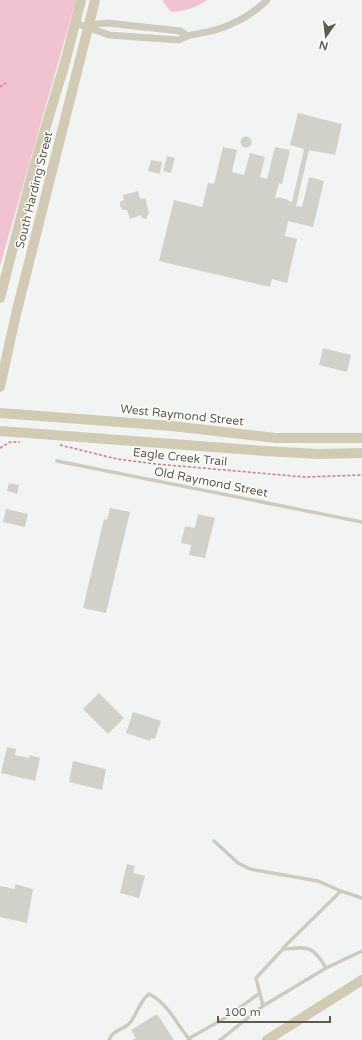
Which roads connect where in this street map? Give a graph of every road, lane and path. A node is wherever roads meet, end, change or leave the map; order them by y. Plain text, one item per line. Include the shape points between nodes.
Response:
1 (81, 0) edge
2 (95, 0) edge
3 (267, 0) edge
4 (75, 24) junction
5 (88, 27) junction
6 (186, 35) junction
7 (6, 83) dead end
8 (0, 87) edge
9 (14, 246) junction
10 (32, 253) junction
11 (0, 298) edge
12 (0, 387) edge
13 (0, 413) edge
14 (0, 431) edge
15 (362, 438) edge
16 (24, 442) dead end
17 (59, 445) dead end
18 (0, 448) edge
19 (362, 453) edge
20 (57, 461) dead end
21 (362, 475) edge
22 (362, 522) edge
23 (214, 841) dead end
24 (340, 891) junction
25 (362, 898) edge
26 (283, 949) junction
27 (362, 951) edge
28 (326, 968) junction
29 (362, 980) edge
30 (260, 993) junction
31 (263, 1006) junction
32 (189, 1039) edge
33 (109, 1040) edge
34 (220, 1040) edge
35 (267, 1040) edge

1 - 4 main road, South Harding Street
2 - 5 main road, South Harding Street
3 - 6 street via 236,22 216,30
4 - 5 street
4 - 9 main road, South Harding Street
5 - 6 street via 108,23 180,31
5 - 6 street via 109,35 179,40
5 - 10 main road, South Harding Street
7 - 8 path
9 - 10 main road
9 - 11 main road, South Harding Street
10 - 12 main road, South Harding Street
13 - 15 main road, West Raymond Street via 172,426 276,438
14 - 19 main road via 265,451
16 - 18 path via 10,442
17 - 21 path, Eagle Creek Trail via 117,459 156,464 306,477
20 - 22 lane, Old Raymond Street
23 - 24 lane via 238,863 250,869 318,881
24 - 25 lane
24 - 26 lane
26 - 28 lane via 304,947 318,954
26 - 30 lane via 256,978
27 - 28 lane
28 - 31 lane
29 - 35 main road
30 - 31 lane
30 - 32 lane
31 - 34 lane
32 - 33 lane via 159,999 149,994 128,1024 113,1034

